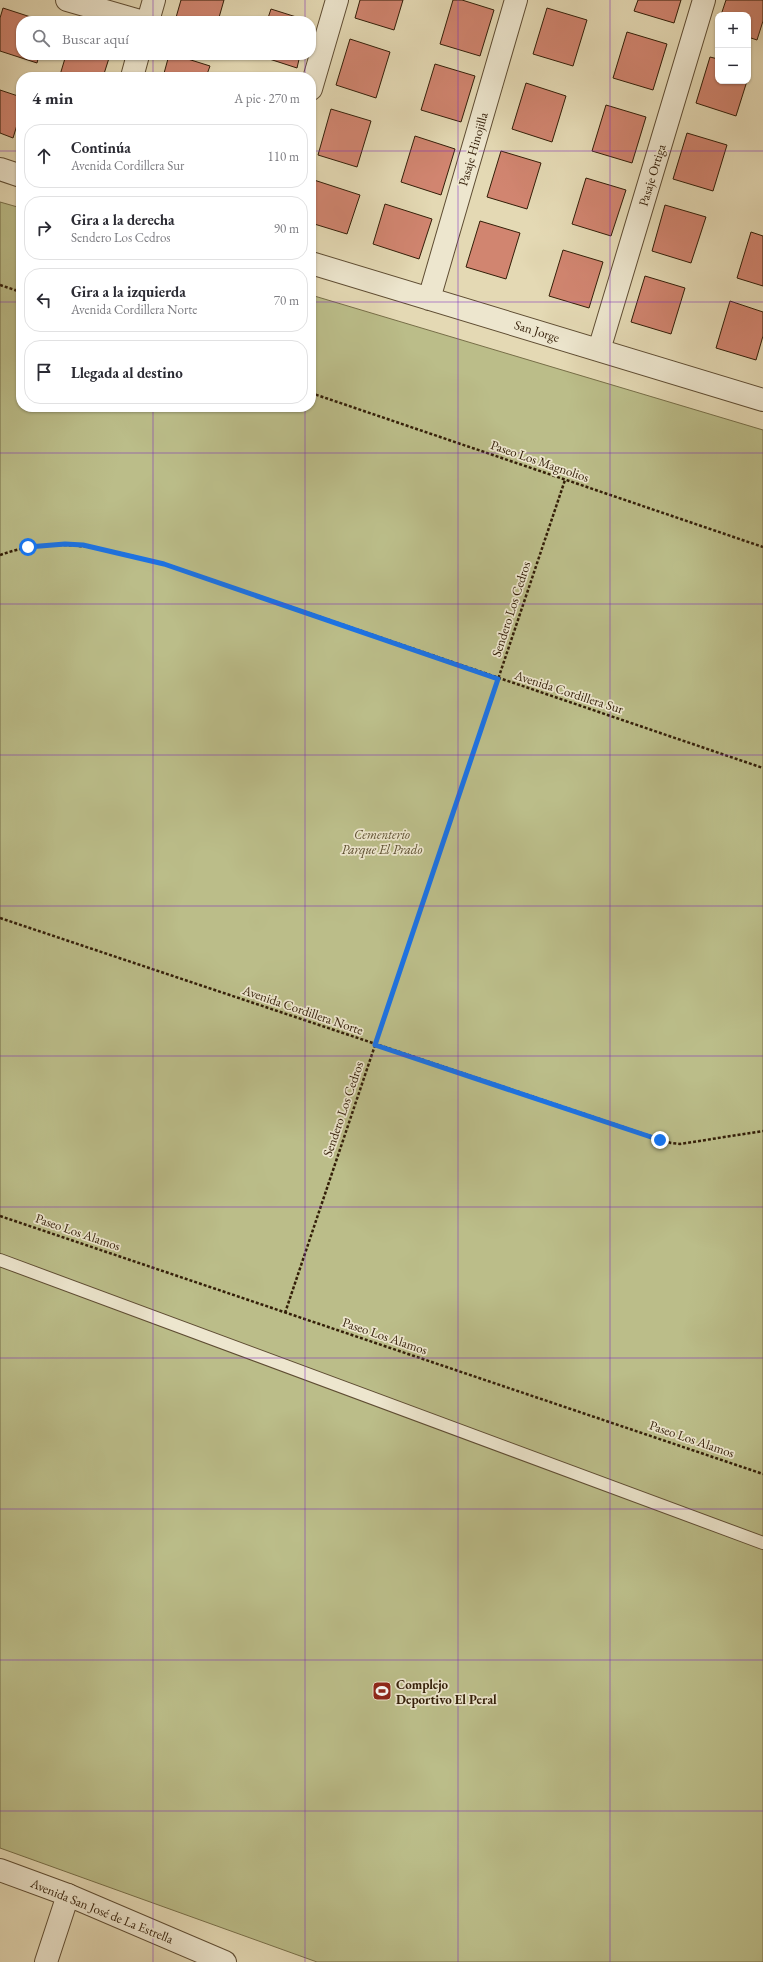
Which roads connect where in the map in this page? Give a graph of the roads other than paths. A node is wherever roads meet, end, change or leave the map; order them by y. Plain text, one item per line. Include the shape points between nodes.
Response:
1 (67, 0) edge
2 (154, 0) edge
3 (337, 0) edge
4 (516, 0) edge
5 (704, 0) edge
6 (123, 16) edge
7 (149, 16) edge
8 (137, 60) edge
9 (133, 72) edge
10 (316, 72) edge
11 (0, 169) edge
12 (16, 174) edge
13 (316, 265) edge
14 (429, 299) junction
15 (599, 350) junction
16 (763, 400) edge
17 (0, 1260) edge
18 (763, 1543) edge
19 (0, 1870) edge
20 (68, 1895) junction
21 (46, 1962) edge
22 (225, 1962) edge

1 - 6 street
2 - 7 street
3 - 10 street
4 - 14 street, Pasaje Hinojilla
5 - 15 street, Pasaje Ortiga
8 - 9 street
11 - 12 street
13 - 14 street, San Jorge
14 - 15 street, San Jorge
15 - 16 street, San Jorge
17 - 18 lane
19 - 20 street, Avenida San José de La Estrella
20 - 21 street
20 - 22 street, Avenida San José de La Estrella

